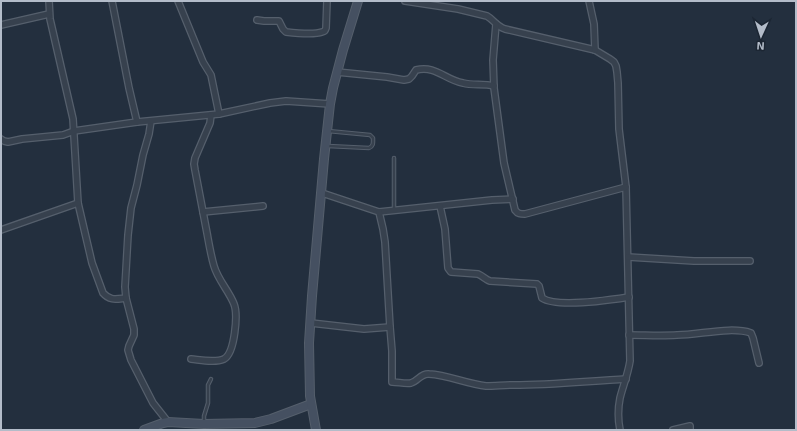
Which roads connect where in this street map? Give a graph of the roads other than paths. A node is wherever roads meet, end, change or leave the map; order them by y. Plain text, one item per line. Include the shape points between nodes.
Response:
1 (49, 1) edge
2 (112, 1) edge
3 (178, 1) edge
4 (327, 1) edge
5 (358, 1) edge
6 (404, 1) edge
7 (589, 1) edge
8 (49, 14) junction
9 (257, 20) dead end
10 (496, 24) junction
11 (1, 25) edge
12 (595, 50) junction
13 (337, 72) junction
14 (494, 86) junction
15 (330, 104) junction
16 (219, 114) junction
17 (211, 115) junction
18 (150, 121) junction
19 (137, 122) junction
20 (74, 131) junction
21 (328, 131) junction
22 (1, 139) edge
23 (326, 146) junction
24 (394, 158) dead end
25 (626, 187) junction
26 (322, 193) junction
27 (513, 199) junction
28 (78, 203) junction
29 (263, 206) dead end
30 (440, 206) junction
31 (394, 210) junction
32 (203, 212) junction
33 (379, 212) junction
34 (1, 230) edge
35 (628, 257) junction
36 (750, 261) dead end
37 (629, 297) junction
38 (126, 298) junction
39 (310, 323) junction
40 (390, 327) junction
41 (629, 335) junction
42 (191, 359) dead end
43 (759, 363) dead end
44 (211, 379) dead end
45 (626, 379) junction
46 (311, 404) junction
47 (168, 422) junction
48 (204, 424) junction
49 (144, 430) edge
50 (316, 430) edge
51 (620, 430) edge
52 (673, 430) edge
53 (690, 430) edge

1 - 8 street
2 - 19 street
3 - 16 street via 203,62 211,75
4 - 9 street via 326,28 320,33 286,32 279,21
5 - 13 street
6 - 10 street via 487,16
7 - 12 street via 595,28
8 - 11 street
8 - 20 street
10 - 12 street via 505,29
10 - 14 street via 492,60
12 - 25 street via 616,66 619,129
13 - 14 street via 404,80 409,79 416,70 431,69 464,84
13 - 15 street
14 - 27 street via 504,163
15 - 16 street via 286,101
15 - 21 street
16 - 17 street
17 - 18 street
17 - 32 street via 194,164
18 - 19 street
18 - 38 street via 131,208
19 - 20 street
20 - 22 street via 63,135 8,142
20 - 28 street
21 - 23 street
21 - 23 lane via 370,135 373,138 373,145 366,148
23 - 26 street
24 - 31 lane
25 - 27 street via 525,214 515,210
25 - 35 street
26 - 33 street
26 - 39 street
27 - 30 street
28 - 34 street
28 - 38 street via 92,263 103,293 110,299
29 - 32 street
30 - 31 street
30 - 37 street via 445,229 448,268 451,272 478,274 490,281 537,284 542,298 549,301 586,302
31 - 33 street
32 - 42 street via 214,268 233,303 236,320 232,346 227,357 205,361
33 - 40 street via 385,242
35 - 36 street
35 - 37 street
37 - 41 street
38 - 47 street via 134,329 128,346 129,354 153,403
39 - 40 street via 364,329
39 - 46 street
40 - 45 street via 392,382 411,383 426,374 490,386
41 - 43 street via 747,332 751,333 753,338
41 - 45 street via 630,362
44 - 48 lane via 208,385
45 - 51 street via 619,404
46 - 48 street via 263,422
46 - 50 street
47 - 48 street
47 - 49 street
52 - 53 street via 690,426

